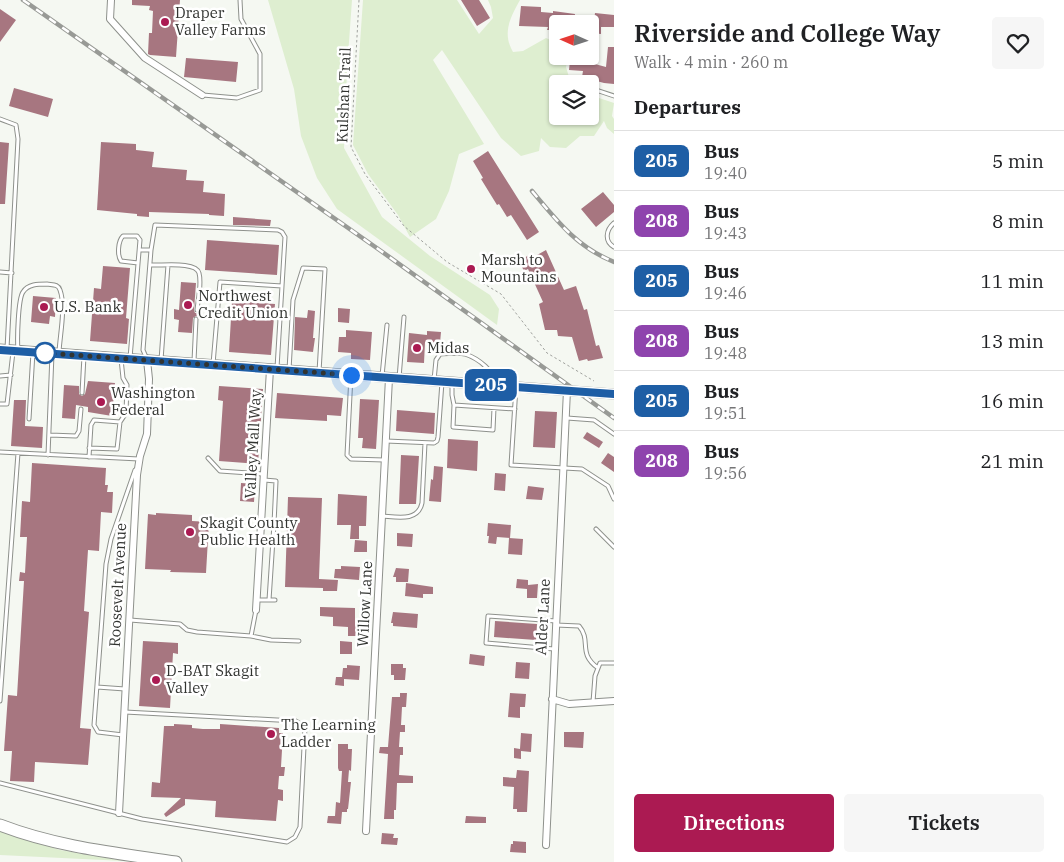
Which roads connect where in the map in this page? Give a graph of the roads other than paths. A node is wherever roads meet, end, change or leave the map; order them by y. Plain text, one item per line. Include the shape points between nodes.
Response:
1 (111, 0) edge
2 (240, 0) edge
3 (599, 91) edge
4 (202, 95) joint
5 (614, 96) edge
6 (0, 119) edge
7 (614, 223) edge
8 (614, 248) edge
9 (140, 250) junction
10 (151, 250) junction
11 (138, 263) junction
12 (150, 265) junction
13 (168, 265) junction
14 (0, 272) edge
15 (12, 273) junction
16 (282, 286) junction
17 (197, 310) dead end
18 (404, 318) dead end
19 (196, 319) dead end
20 (387, 325) dead end
21 (9, 350) edge
22 (33, 352) junction
23 (55, 354) junction
24 (84, 356) junction
25 (126, 359) junction
26 (147, 360) junction
27 (161, 361) junction
28 (193, 363) junction
29 (213, 365) junction
30 (273, 369) junction
31 (289, 370) junction
32 (319, 372) junction
33 (11, 375) junction
34 (351, 375) junction
35 (0, 376) edge
36 (386, 377) junction
37 (399, 378) junction
38 (438, 381) junction
39 (452, 382) junction
40 (498, 385) junction
41 (516, 387) junction
42 (567, 390) junction
43 (82, 393) dead end
44 (614, 394) edge
45 (0, 404) edge
46 (454, 405) junction
47 (494, 408) junction
48 (81, 409) dead end
49 (515, 409) junction
50 (126, 413) junction
51 (148, 414) junction
52 (566, 418) junction
53 (29, 419) dead end
54 (120, 422) junction
55 (614, 434) edge
56 (50, 435) junction
57 (385, 441) junction
58 (425, 442) junction
59 (89, 448) junction
60 (0, 452) edge
61 (18, 454) junction
62 (48, 455) junction
63 (89, 457) junction
64 (208, 458) dead end
65 (139, 459) junction
66 (384, 460) junction
67 (563, 468) junction
68 (263, 477) junction
69 (614, 499) edge
70 (382, 516) junction
71 (261, 523) junction
72 (274, 524) junction
73 (596, 529) dead end
74 (614, 547) edge
75 (256, 600) junction
76 (269, 600) junction
77 (275, 600) dead end
78 (256, 610) joint
79 (129, 620) junction
80 (542, 620) junction
81 (556, 623) junction
82 (251, 636) junction
83 (300, 641) dead end
84 (540, 648) junction
85 (554, 649) junction
86 (614, 663) edge
87 (598, 668) junction
88 (97, 687) junction
89 (125, 689) junction
90 (552, 699) junction
91 (0, 701) edge
92 (593, 702) junction
93 (614, 702) edge
94 (124, 712) junction
95 (123, 735) junction
96 (0, 783) edge
97 (119, 814) junction
98 (0, 825) edge
99 (366, 831) dead end
100 (546, 845) dead end
101 (176, 862) edge

1 - 4 street via 110,19 145,58
2 - 4 lane via 241,19 260,54 260,90 237,98
3 - 5 lane
6 - 15 lane via 16,125 18,139
7 - 8 lane via 608,228 607,240
9 - 10 lane
9 - 11 lane
9 - 11 lane via 137,236 126,235 120,239 121,261
10 - 12 lane
10 - 16 lane via 155,224 278,230 285,237
11 - 25 lane
12 - 13 lane
12 - 26 lane via 143,350
13 - 17 lane via 198,270
13 - 27 lane
14 - 15 lane
15 - 21 lane
16 - 29 lane via 220,282
16 - 30 lane
18 - 37 lane
19 - 28 lane
20 - 36 lane
21 - 22 main road
21 - 23 lane via 21,295 34,285 55,285 61,292 62,303
21 - 33 lane
22 - 23 main road
22 - 53 lane
23 - 24 main road
23 - 56 lane
24 - 25 main road
24 - 43 lane
25 - 26 main road
25 - 50 lane via 123,378 127,385
26 - 27 main road
26 - 51 street, Roosevelt Avenue
27 - 28 main road
28 - 29 main road
29 - 30 main road
30 - 31 main road
30 - 68 street, Valley Mall Way
31 - 32 main road
31 - 32 lane via 293,300 303,268 325,269
32 - 34 main road
33 - 35 lane
33 - 45 lane via 8,404
34 - 36 main road
34 - 66 lane via 347,454 351,459
36 - 37 main road
36 - 57 street, Willow Lane
37 - 38 main road
38 - 39 main road
38 - 40 lane via 436,360 440,354 465,354 494,374
38 - 58 lane via 438,440
39 - 40 main road
39 - 46 lane
40 - 41 main road
41 - 42 main road
41 - 49 lane
42 - 44 main road
42 - 52 street, Alder Lane
46 - 47 lane
46 - 47 lane via 453,427 492,430
47 - 49 lane
48 - 56 lane via 76,436
49 - 67 lane via 511,465
50 - 51 lane
50 - 54 lane
51 - 65 street, Roosevelt Avenue via 147,434
52 - 55 lane via 594,420
52 - 67 street, Alder Lane
54 - 59 lane via 94,420
54 - 59 lane via 117,449
56 - 62 lane
57 - 58 lane
57 - 66 street, Willow Lane
58 - 70 lane via 419,512 405,517
59 - 63 lane
60 - 61 lane
61 - 62 lane
61 - 91 lane
62 - 63 lane
63 - 65 lane
64 - 68 lane via 220,471
65 - 79 street, Roosevelt Avenue
65 - 88 lane via 111,539 106,564
66 - 70 street, Willow Lane
67 - 69 lane via 582,469 608,486
67 - 81 street, Alder Lane
68 - 71 street, Valley Mall Way
68 - 72 lane via 276,481
70 - 99 street, Willow Lane
71 - 72 lane
71 - 75 street, Valley Mall Way
72 - 76 lane
73 - 74 lane
75 - 76 lane
75 - 78 street, Valley Mall Way
76 - 77 lane
78 - 82 lane
79 - 82 lane via 180,624 197,632
79 - 89 street, Roosevelt Avenue
80 - 81 lane
80 - 84 lane
80 - 84 lane via 488,616 487,625 486,643
81 - 85 street, Alder Lane
81 - 87 lane via 579,626 587,658
82 - 83 lane
84 - 85 lane
85 - 90 street, Alder Lane
86 - 87 lane via 600,663
87 - 92 lane
88 - 89 lane
88 - 95 lane via 96,729 101,733
89 - 94 street, Roosevelt Avenue
90 - 92 street via 569,704
90 - 100 street, Alder Lane
92 - 93 street
94 - 95 street, Roosevelt Avenue
94 - 97 lane via 296,721 305,728 305,737 300,826 295,838 287,842
95 - 97 street, Roosevelt Avenue
96 - 97 lane
98 - 101 highway via 83,849

